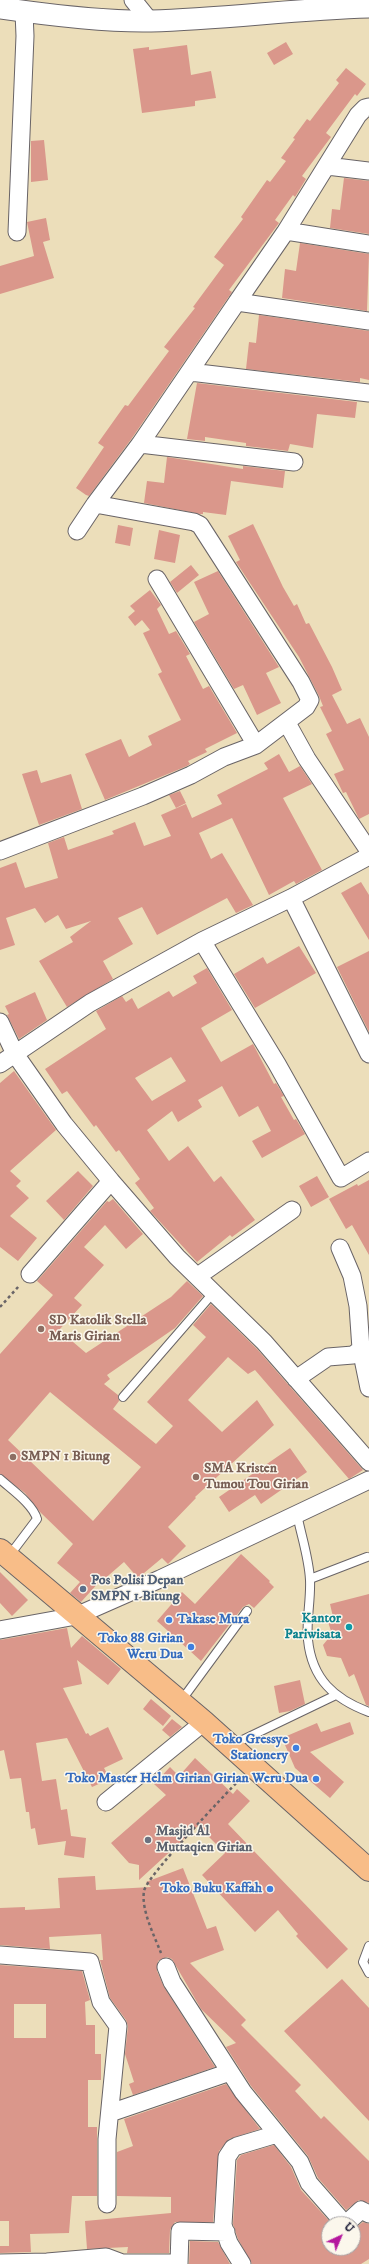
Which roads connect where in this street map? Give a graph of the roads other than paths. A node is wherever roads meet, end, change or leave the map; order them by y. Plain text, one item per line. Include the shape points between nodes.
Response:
1 (133, 0) edge
2 (369, 7) edge
3 (0, 8) edge
4 (24, 12) junction
5 (150, 21) junction
6 (369, 107) edge
7 (327, 166) junction
8 (369, 171) edge
9 (286, 231) junction
10 (17, 232) dead end
11 (369, 244) edge
12 (237, 302) junction
13 (369, 321) edge
14 (190, 372) junction
15 (369, 393) edge
16 (140, 444) junction
17 (294, 462) dead end
18 (95, 504) junction
19 (77, 531) dead end
20 (157, 579) dead end
21 (287, 723) junction
22 (256, 745) junction
23 (0, 851) edge
24 (369, 851) edge
25 (369, 856) edge
26 (291, 898) junction
27 (202, 940) junction
28 (0, 1022) edge
29 (15, 1054) junction
30 (369, 1054) edge
31 (0, 1064) edge
32 (369, 1161) edge
33 (111, 1181) junction
34 (292, 1210) dead end
35 (340, 1248) dead end
36 (30, 1274) road end
37 (198, 1276) junction
38 (214, 1292) junction
39 (361, 1349) junction
40 (296, 1379) junction
41 (369, 1388) edge
42 (123, 1397) dead end
43 (369, 1462) edge
44 (0, 1479) edge
45 (369, 1480) edge
46 (297, 1514) junction
47 (4, 1554) edge
48 (367, 1557) dead end
49 (310, 1579) junction
50 (247, 1611) dead end
51 (76, 1616) junction
52 (0, 1630) edge
53 (336, 1695) junction
54 (180, 1702) junction
55 (369, 1712) edge
56 (204, 1722) junction
57 (231, 1745) junction
58 (106, 1802) dead end
59 (369, 1870) edge
60 (369, 1946) edge
61 (0, 1955) edge
62 (166, 1967) road end
63 (369, 1973) edge
64 (230, 2072) junction
65 (110, 2113) junction
66 (277, 2134) junction
67 (107, 2204) dead end
68 (369, 2214) edge
69 (226, 2232) junction
70 (0, 2263) edge
71 (179, 2264) edge
72 (242, 2264) edge

1 - 5 street
2 - 5 street
3 - 4 street
4 - 5 street
4 - 10 street
6 - 7 street via 358,115
7 - 8 street
7 - 9 street
9 - 11 street
9 - 12 street
12 - 13 street
12 - 14 street
14 - 15 street
14 - 16 street
16 - 17 street
16 - 18 street
18 - 19 street
18 - 21 street via 200,525 308,694 310,700 306,707
20 - 22 street
21 - 22 street
21 - 24 street via 307,759
22 - 23 street via 224,757 143,796
25 - 26 street
26 - 27 street
26 - 30 street
27 - 29 street via 90,1002
27 - 32 street via 277,1064 341,1178
28 - 29 street
29 - 31 street
29 - 33 street via 64,1124
33 - 36 street
33 - 37 street
34 - 37 street
35 - 39 street via 352,1276 358,1306
37 - 38 street
38 - 40 street via 264,1342
38 - 42 lane
39 - 40 street via 353,1356 328,1357
39 - 41 street
40 - 43 street
44 - 47 lane via 27,1504 37,1519
45 - 46 street
46 - 49 lane
46 - 51 street
47 - 51 highway
48 - 49 lane
49 - 53 lane via 308,1641 319,1678
50 - 54 lane
51 - 52 street
51 - 54 highway
53 - 55 lane
53 - 57 lane
54 - 56 highway
56 - 57 highway
56 - 58 street
57 - 59 highway
60 - 63 lane via 363,1962
61 - 65 street via 91,1963 94,1985 101,2002 118,2026
62 - 64 street via 172,1982
64 - 65 street
64 - 66 street
65 - 67 street via 107,2139
66 - 68 street via 300,2162 309,2183 342,2222 346,2224 363,2209
66 - 69 street via 237,2146 227,2157 223,2204 223,2225
69 - 71 street via 180,2231
69 - 72 street via 229,2243
70 - 71 street via 106,2257 122,2263

